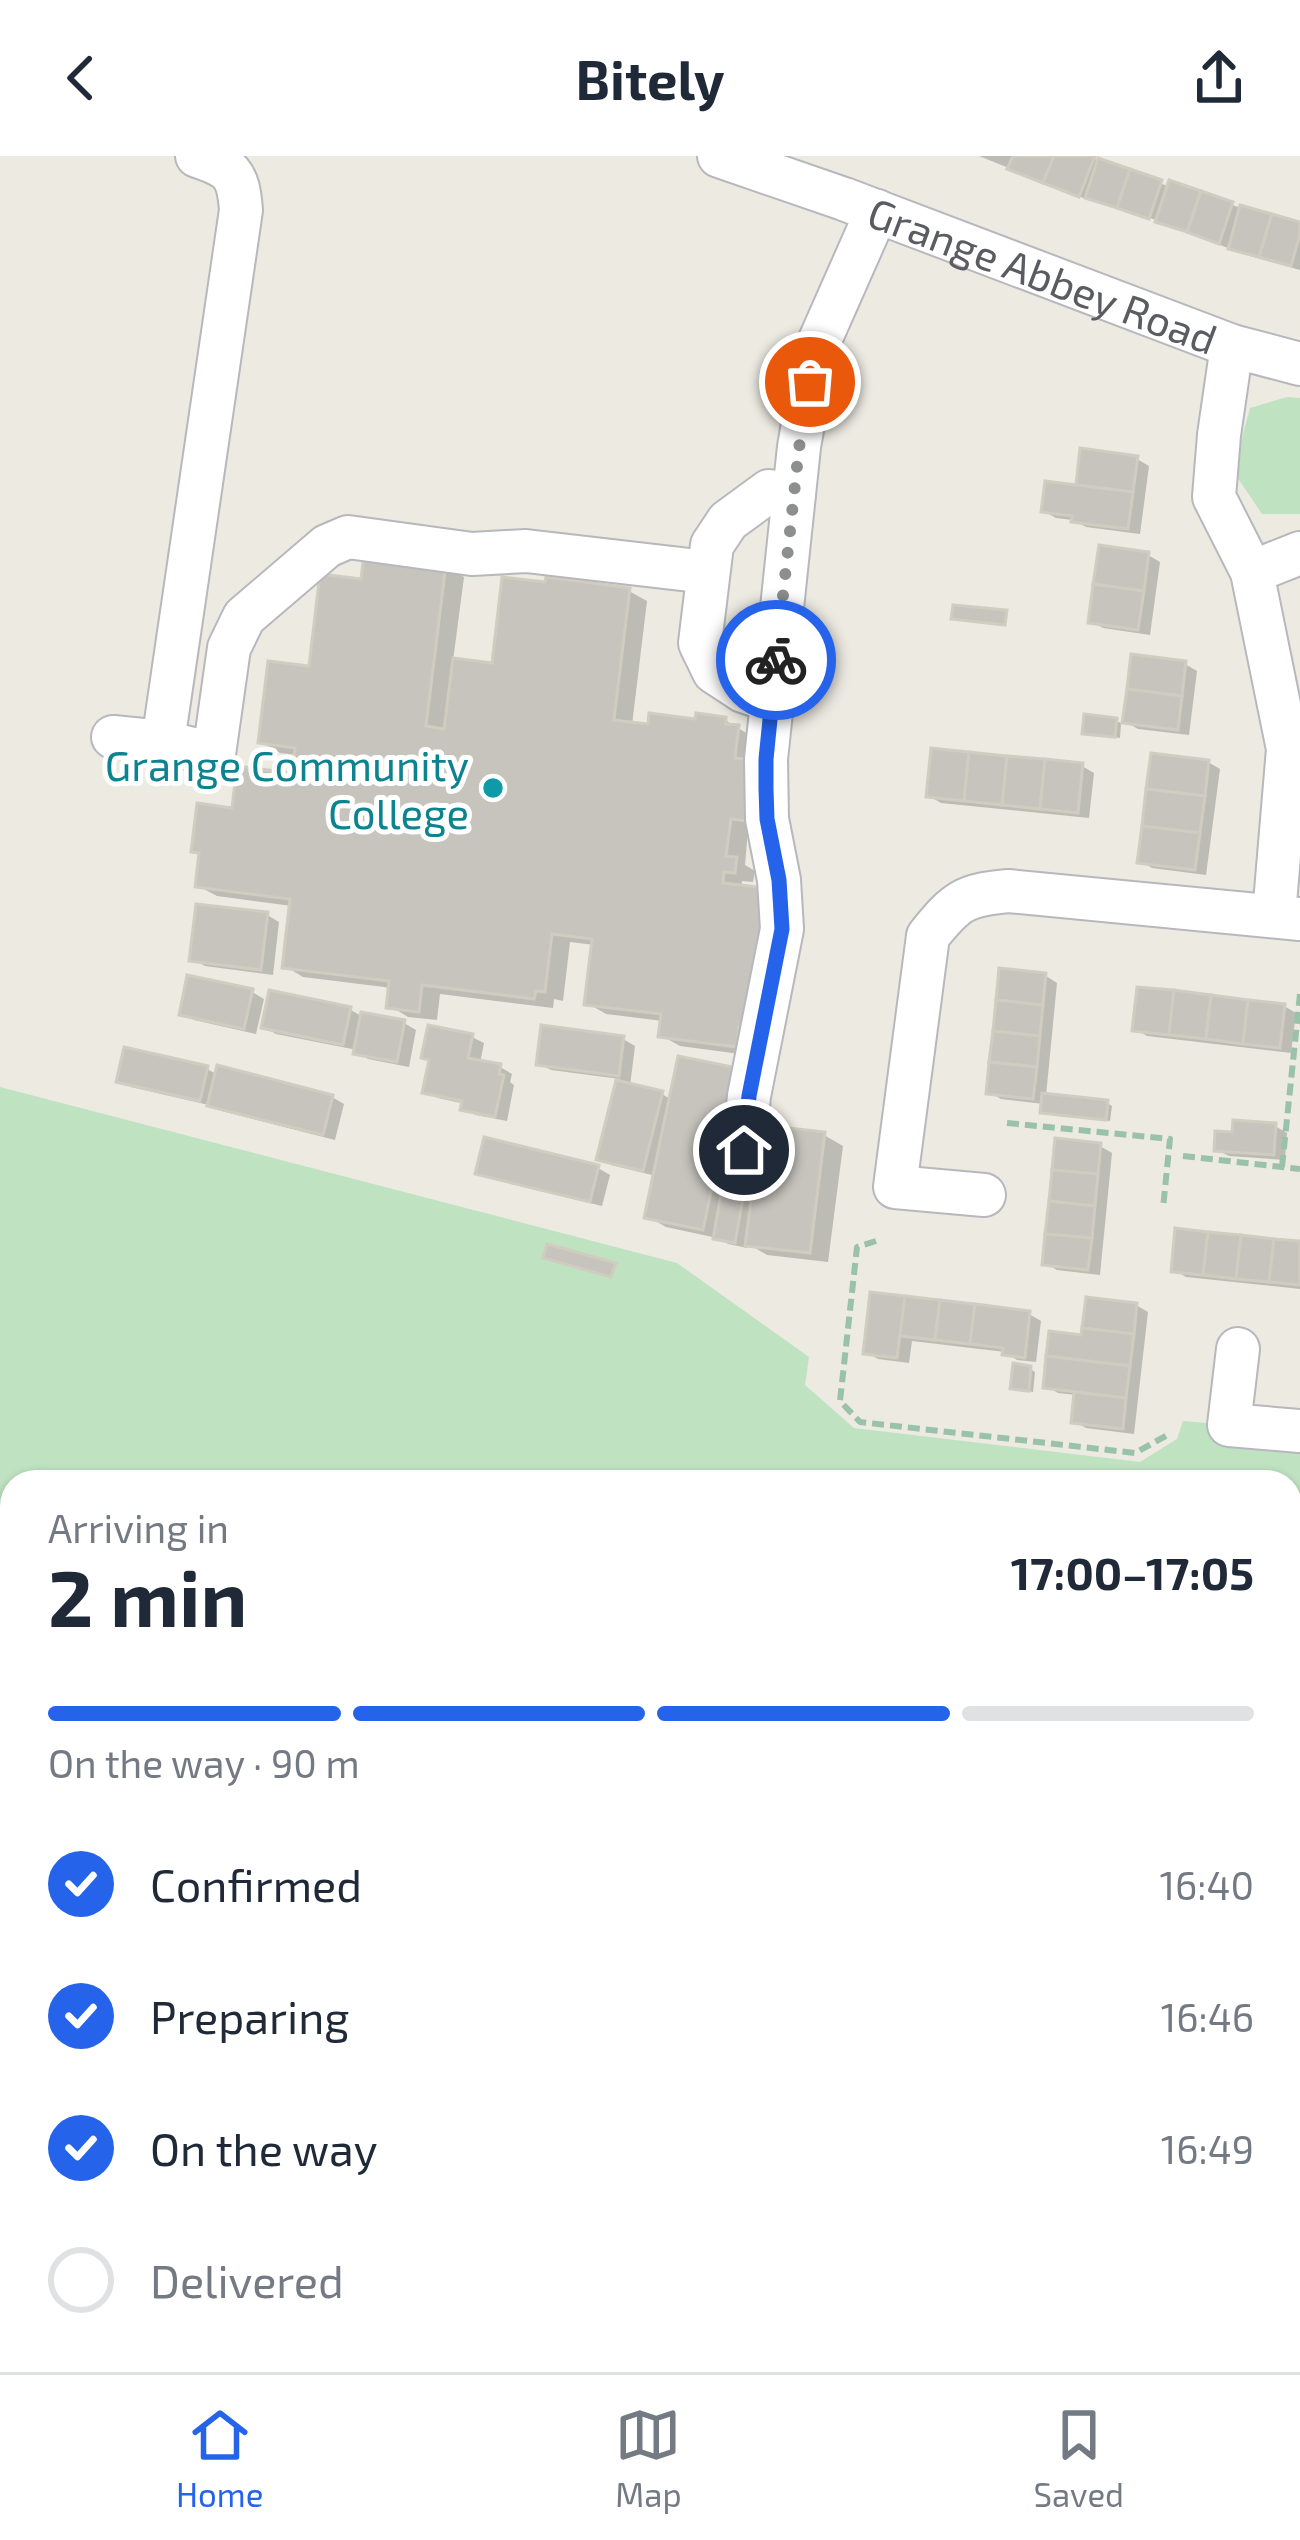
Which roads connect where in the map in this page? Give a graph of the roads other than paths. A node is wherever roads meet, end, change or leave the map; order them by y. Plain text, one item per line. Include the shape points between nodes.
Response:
1 (197, 156) edge
2 (719, 156) edge
3 (877, 212) junction
4 (1232, 346) junction
5 (1300, 364) edge
6 (794, 494) junction
7 (1300, 553) edge
8 (707, 572) junction
9 (1252, 572) junction
10 (772, 701) junction
11 (113, 737) dead end
12 (163, 742) junction
13 (1287, 917) edge
14 (744, 1150) dead end
15 (984, 1195) dead end
16 (1238, 1349) dead end
17 (1300, 1431) edge

1 - 12 street via 225,166 239,182 241,210
2 - 3 street, Grange Abbey Road
3 - 4 street, Grange Abbey Road
3 - 6 street via 816,349
4 - 5 street, Grange Abbey Road
4 - 9 street via 1214,497
6 - 8 street via 769,491 728,521
6 - 10 street
7 - 9 street
8 - 10 street via 700,643 714,672
8 - 12 street via 348,537 244,617 229,648 214,754
9 - 13 street via 1288,749
10 - 14 street via 767,819 782,929
11 - 12 street
13 - 15 street via 1008,891 976,894 952,908 928,936 895,1187
16 - 17 street via 1229,1425

